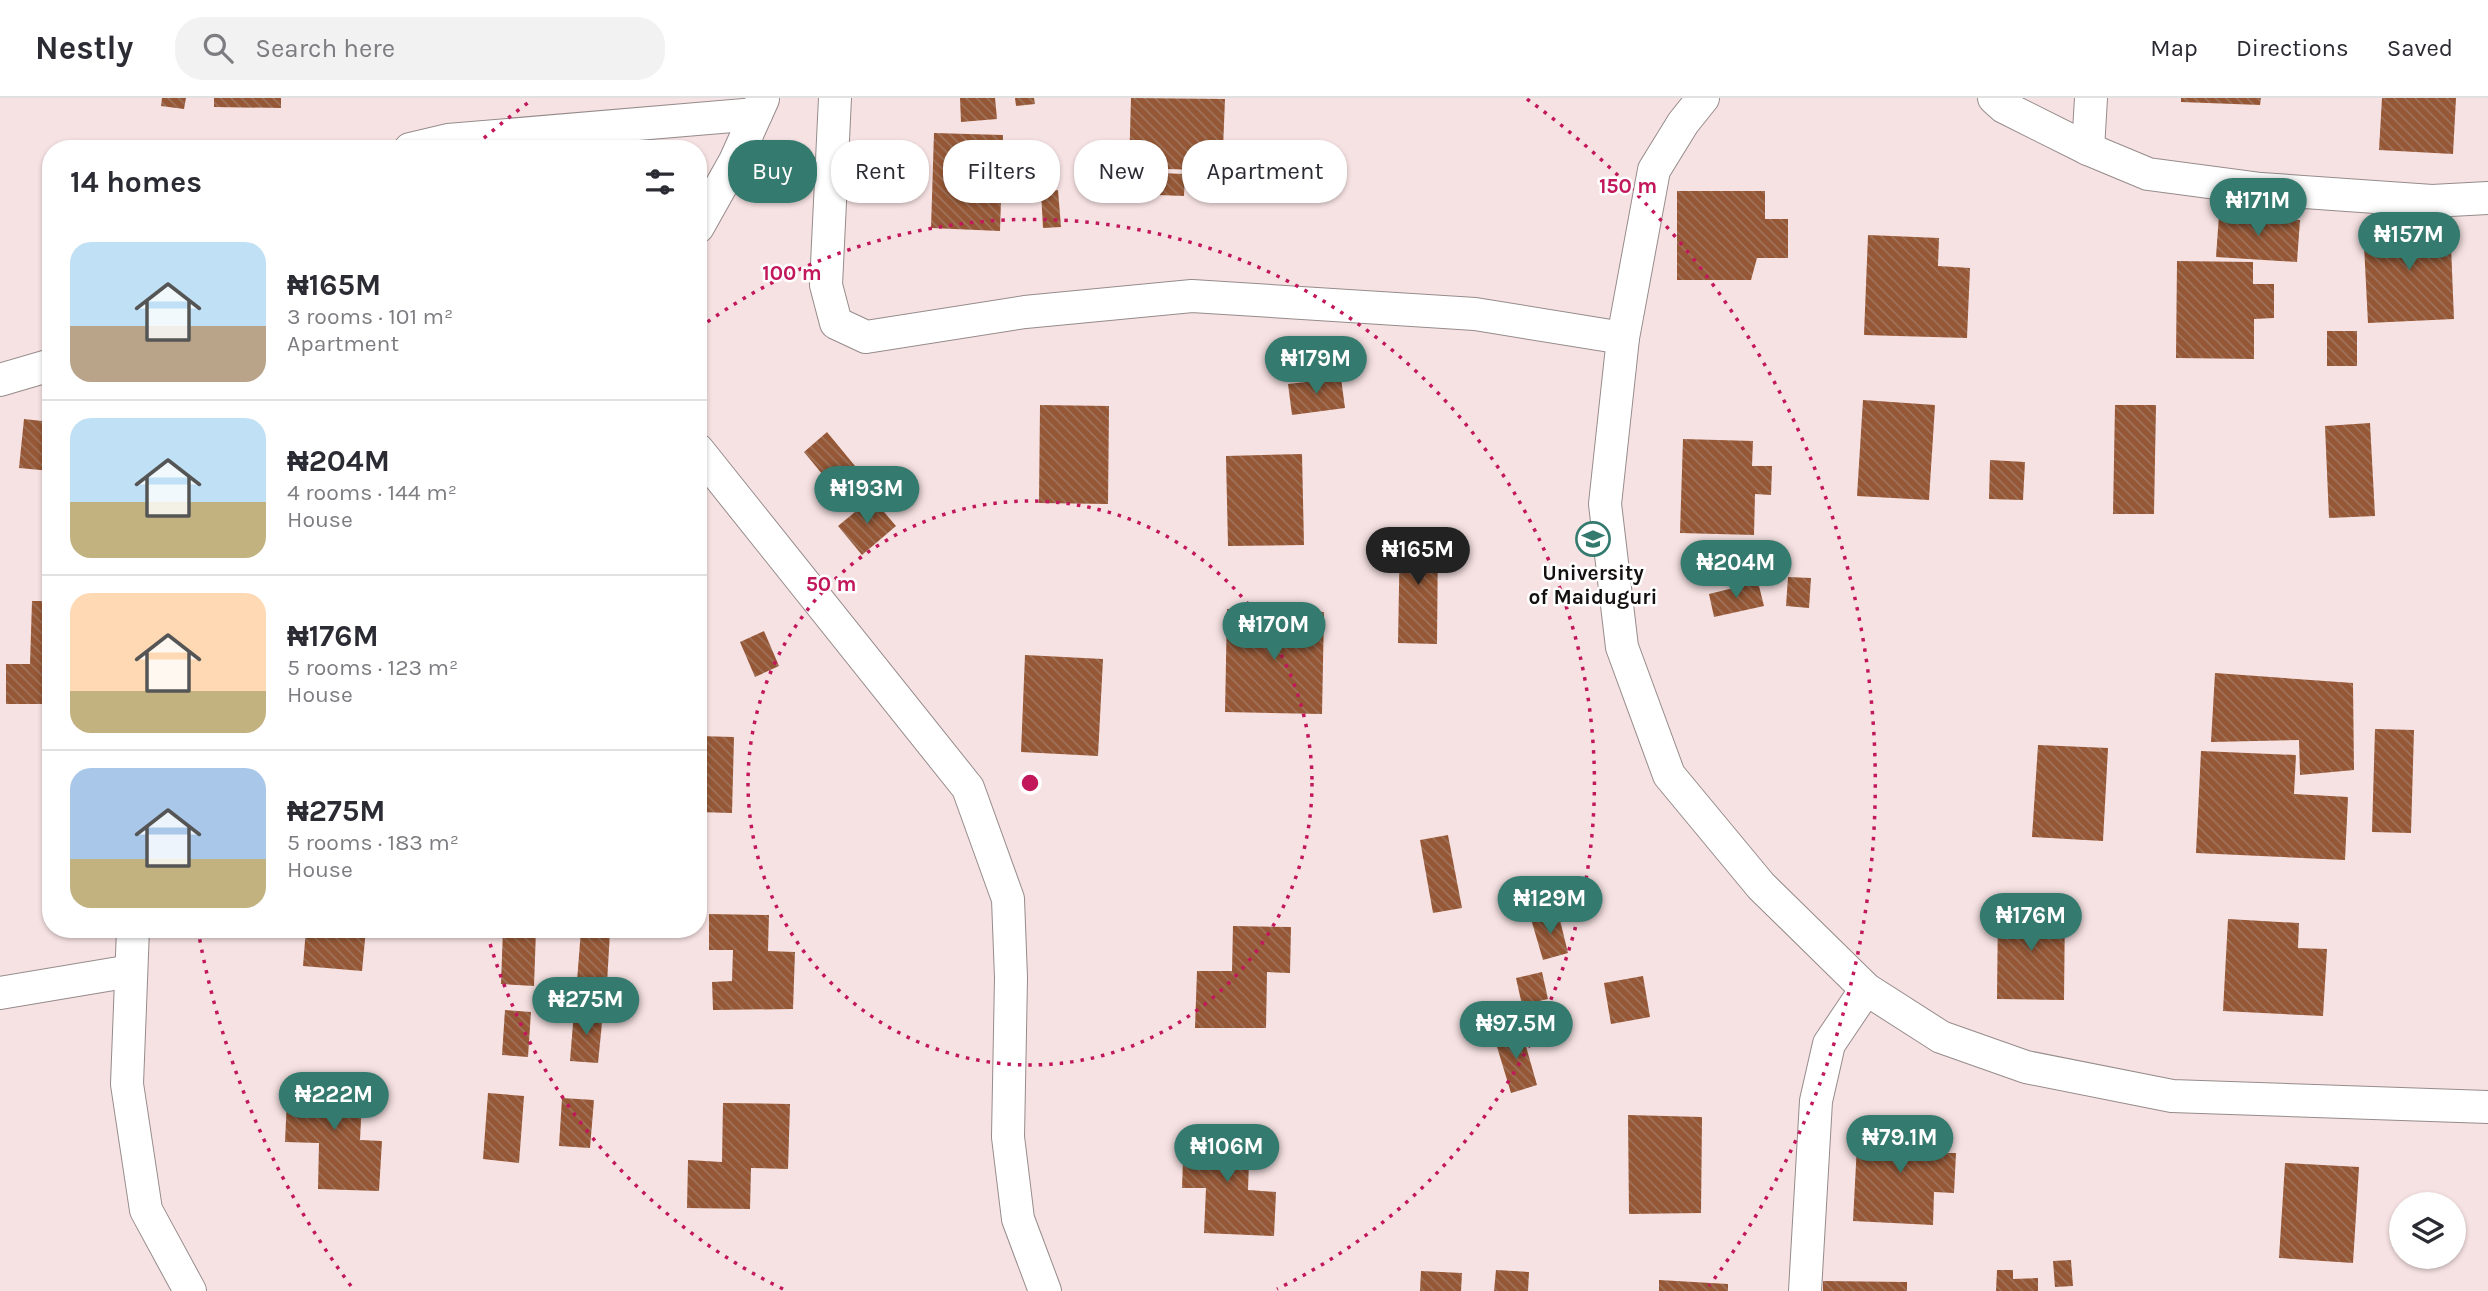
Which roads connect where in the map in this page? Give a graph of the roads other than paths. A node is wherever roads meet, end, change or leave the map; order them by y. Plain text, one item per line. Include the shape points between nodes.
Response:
1 (835, 98) edge
2 (1703, 98) edge
3 (1994, 98) edge
4 (2091, 98) edge
5 (760, 106) edge
6 (444, 140) edge
7 (2088, 149) junction
8 (2488, 198) edge
9 (707, 211) edge
10 (1623, 338) junction
11 (42, 368) edge
12 (0, 380) edge
13 (707, 461) edge
14 (133, 938) edge
15 (131, 971) junction
16 (1866, 989) junction
17 (0, 993) edge
18 (2488, 1107) edge
19 (191, 1291) edge
20 (1045, 1291) edge
21 (1805, 1291) edge

1 - 10 street via 826,285 835,323 866,337 1025,312 1192,296 1475,314
2 - 10 street via 1654,170
3 - 7 street
4 - 7 street
5 - 6 street
5 - 9 street
7 - 8 street via 2148,174 2261,189 2432,201
10 - 16 street via 1605,503 1622,647 1669,775 1761,886
11 - 12 street
13 - 20 street via 968,788 1008,899 1008,1137 1018,1219
14 - 15 street
15 - 17 street
15 - 19 street via 127,1084 146,1210
16 - 18 street via 1941,1037 2026,1067 2172,1096
16 - 21 street via 1829,1044 1816,1101

